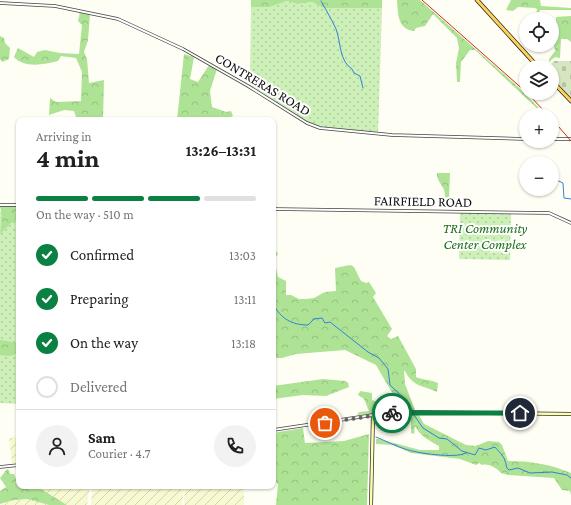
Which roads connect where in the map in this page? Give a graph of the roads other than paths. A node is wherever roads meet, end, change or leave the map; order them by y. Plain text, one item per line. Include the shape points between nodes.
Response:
1 (477, 0) edge
2 (0, 4) edge
3 (532, 60) edge
4 (559, 88) edge
5 (571, 101) edge
6 (519, 139) edge
7 (559, 139) edge
8 (571, 139) edge
9 (0, 205) edge
10 (16, 205) edge
11 (276, 209) edge
12 (571, 223) edge
13 (571, 414) edge
14 (373, 415) junction
15 (276, 430) edge
16 (16, 465) edge
17 (0, 467) edge
18 (371, 505) edge

1 - 3 highway
2 - 6 street, CONTRERAS ROAD via 55,6 118,19 183,49 307,123 320,128 386,135
4 - 5 highway
7 - 8 street
9 - 10 street
11 - 12 street, FAIRFIELD ROAD via 549,213
13 - 14 main road via 402,412
14 - 15 street
14 - 18 main road
16 - 17 street

